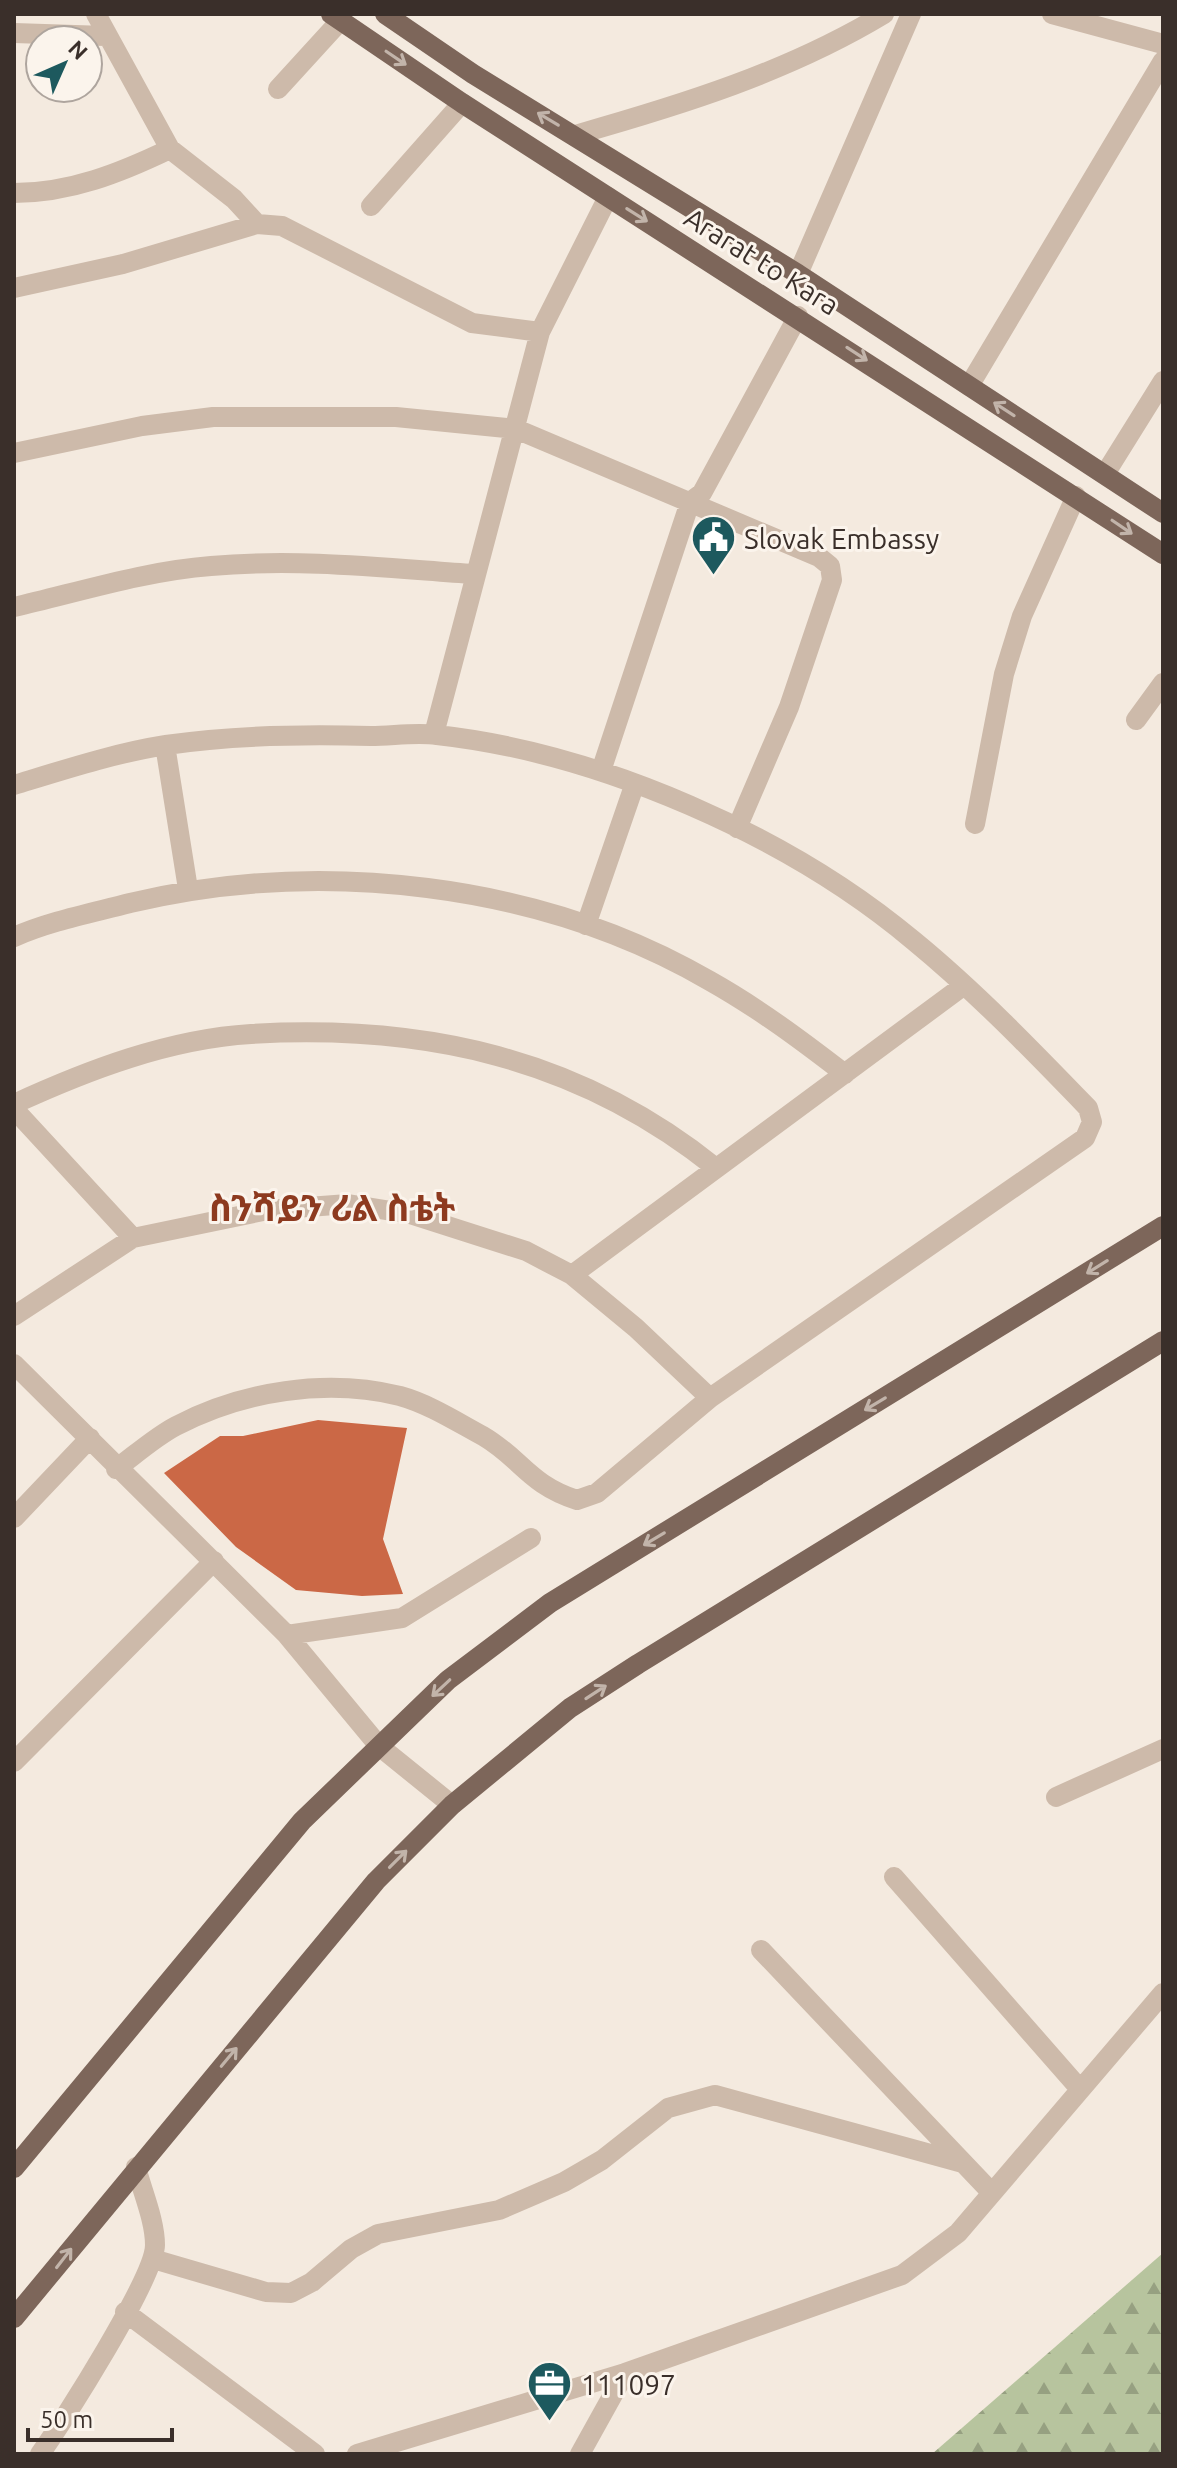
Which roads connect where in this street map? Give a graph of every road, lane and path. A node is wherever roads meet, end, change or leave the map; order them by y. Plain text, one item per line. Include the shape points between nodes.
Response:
1 (96, 14) edge
2 (385, 14) edge
3 (884, 14) edge
4 (911, 14) edge
5 (1052, 14) edge
6 (336, 17) edge
7 (14, 33) edge
8 (105, 36) junction
9 (1163, 44) edge
10 (1163, 61) edge
11 (278, 89) dead end
12 (462, 103) junction
13 (575, 135) junction
14 (170, 149) junction
15 (14, 193) edge
16 (608, 197) junction
17 (371, 206) dead end
18 (257, 224) junction
19 (798, 274) junction
20 (14, 288) edge
21 (798, 316) junction
22 (540, 332) junction
23 (1163, 381) edge
24 (969, 386) junction
25 (516, 429) junction
26 (1041, 433) junction
27 (14, 453) edge
28 (1024, 464) junction
29 (1105, 474) junction
30 (1076, 496) junction
31 (690, 502) junction
32 (1163, 513) edge
33 (1163, 554) edge
34 (474, 574) junction
35 (14, 607) edge
36 (1163, 683) edge
37 (1136, 720) dead end
38 (434, 734) junction
39 (165, 745) junction
40 (601, 771) junction
41 (14, 785) edge
42 (634, 786) junction
43 (975, 824) dead end
44 (737, 828) junction
45 (188, 889) junction
46 (586, 925) junction
47 (14, 937) edge
48 (963, 986) junction
49 (845, 1074) junction
50 (14, 1106) edge
51 (716, 1168) junction
52 (1163, 1226) edge
53 (133, 1238) junction
54 (572, 1275) junction
55 (14, 1316) edge
56 (1163, 1341) edge
57 (14, 1364) edge
58 (710, 1398) junction
59 (90, 1438) junction
60 (116, 1469) junction
61 (14, 1518) edge
62 (531, 1538) dead end
63 (214, 1561) junction
64 (287, 1635) junction
65 (379, 1746) junction
66 (1163, 1749) edge
67 (14, 1762) edge
68 (1056, 1797) dead end
69 (452, 1805) junction
70 (894, 1877) dead end
71 (761, 1950) dead end
72 (1159, 2008) edge
73 (1079, 2088) junction
74 (963, 2163) junction
75 (136, 2167) junction
76 (14, 2168) edge
77 (992, 2193) junction
78 (153, 2259) junction
79 (125, 2312) junction
80 (14, 2318) edge
81 (625, 2373) junction
82 (313, 2453) edge
83 (40, 2454) edge
84 (357, 2454) edge
85 (580, 2454) edge

1 - 8 street
13 -> 2 main road, Ararat to Kara
3 - 13 street via 743,82
4 - 19 street
5 - 9 street
6 - 11 street
6 -> 12 main road, Ararat to Kara
7 - 8 street
8 - 14 street
10 - 24 street
12 - 16 main road, Ararat to Kara
12 - 17 street
13 - 19 main road, Ararat to Kara
14 - 15 street via 80,185
14 - 18 street
16 -> 21 main road, Ararat to Kara
16 - 22 street
18 - 20 street via 123,264
18 - 22 street via 304,234 472,323
19 - 24 main road, Ararat to Kara
21 -> 28 main road, Ararat to Kara
21 - 31 street via 702,493
22 - 25 street
23 - 29 street
26 -> 24 main road, Ararat to Kara
25 - 27 street via 396,417 213,417
25 - 31 street
25 - 34 street
26 - 28 main road
26 - 29 main road, Ararat to Kara
28 - 30 main road, Ararat to Kara
29 - 32 main road, Ararat to Kara
30 -> 33 main road, Ararat to Kara
30 - 43 street via 1013,645
31 - 40 street
31 - 44 street via 830,566 832,580 789,707
34 - 35 street via 301,562 209,566
34 - 38 street
36 - 37 street
38 - 39 street via 283,734
38 - 40 street
39 - 41 street
39 - 45 street
40 - 42 street
42 - 44 street
42 - 46 street
44 - 48 street via 804,863 860,902 914,940
45 - 46 street via 313,881 399,885 477,897
45 - 47 street
46 - 49 street via 708,980 779,1023
48 - 49 street
48 - 58 street via 1088,1108 1092,1122 1085,1138
49 - 51 street
50 - 51 street via 122,1060 249,1034 422,1040 552,1070 647,1118
50 - 53 street
51 - 54 street
52 -> 65 main road via 550,1603 448,1680
53 - 54 street via 268,1210 348,1204 410,1214 482,1235
53 - 55 street
54 - 58 street
69 -> 56 main road via 570,1708
57 - 59 street
58 - 60 street via 597,1493 577,1500 534,1481 496,1444 447,1416 403,1397 351,1387 286,1390 226,1407 175,1427
59 - 60 street
59 - 61 street
60 - 63 street
62 - 64 street via 402,1618
63 - 64 street
63 - 67 street
64 - 65 street
65 - 69 street
65 - 76 main road via 302,1821
66 - 68 street
75 -> 69 main road via 376,1881
70 - 73 street
71 - 74 street
72 - 73 street
73 - 77 street
74 - 77 street
74 - 78 street via 715,2095 668,2108 602,2160 499,2210 378,2234 291,2293 266,2292
75 - 78 street via 152,2226
80 -> 75 main road
77 - 81 street via 958,2233 902,2275
78 - 79 street
79 - 82 street
79 - 83 street
81 - 84 street
81 - 85 street

